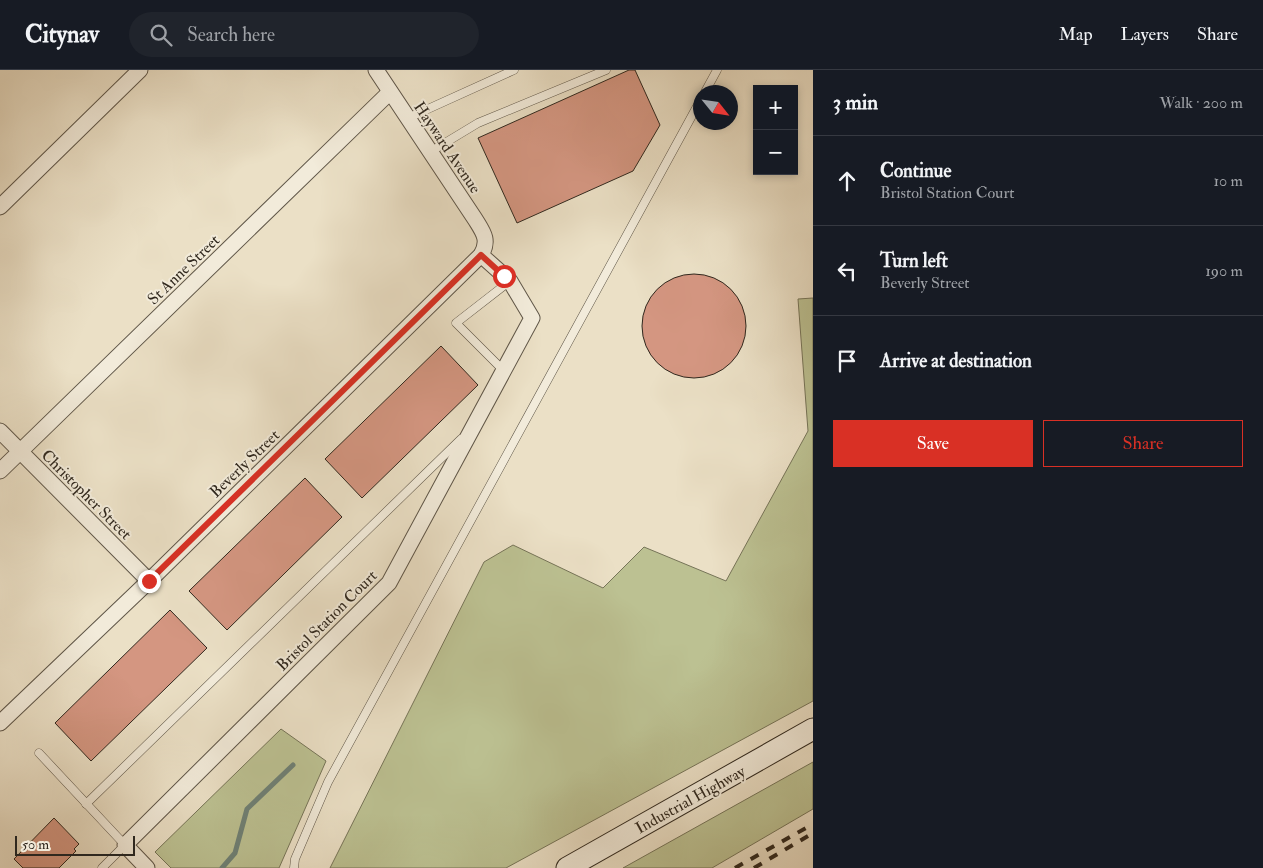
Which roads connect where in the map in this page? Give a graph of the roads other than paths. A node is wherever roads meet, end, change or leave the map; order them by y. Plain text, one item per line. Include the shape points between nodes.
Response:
1 (140, 70) edge
2 (376, 70) edge
3 (514, 70) edge
4 (606, 70) edge
5 (717, 70) edge
6 (709, 85) edge
7 (390, 92) junction
8 (693, 114) edge
9 (408, 118) junction
10 (430, 152) junction
11 (0, 207) edge
12 (481, 255) junction
13 (507, 278) junction
14 (504, 370) junction
15 (472, 428) junction
16 (0, 431) edge
17 (20, 452) junction
18 (0, 472) edge
19 (149, 581) junction
20 (0, 723) edge
21 (813, 729) edge
22 (38, 753) dead end
23 (86, 804) junction
24 (125, 845) junction
25 (102, 868) edge
26 (147, 868) edge
27 (294, 868) edge
28 (567, 868) edge

1 - 11 street
2 - 7 street, Hayward Avenue
3 - 9 lane
4 - 10 lane via 478,123
5 - 6 lane
7 - 9 street, Hayward Avenue
7 - 17 street, St Anne Street
8 - 27 lane via 328,782
9 - 10 street, Hayward Avenue
10 - 12 street, Hayward Avenue via 487,238
12 - 13 street, Bristol Station Court
12 - 19 street, Beverly Street
13 - 14 street, Bristol Station Court via 532,318
13 - 14 lane via 456,323
14 - 15 street, Bristol Station Court
15 - 23 lane
15 - 24 street, Bristol Station Court via 389,582
16 - 17 street, Christopher Street
17 - 18 street, St Anne Street
17 - 19 street, Christopher Street
19 - 20 street, Beverly Street
21 - 28 main road, Industrial Highway
22 - 23 lane
23 - 24 lane
24 - 25 lane
24 - 26 street

